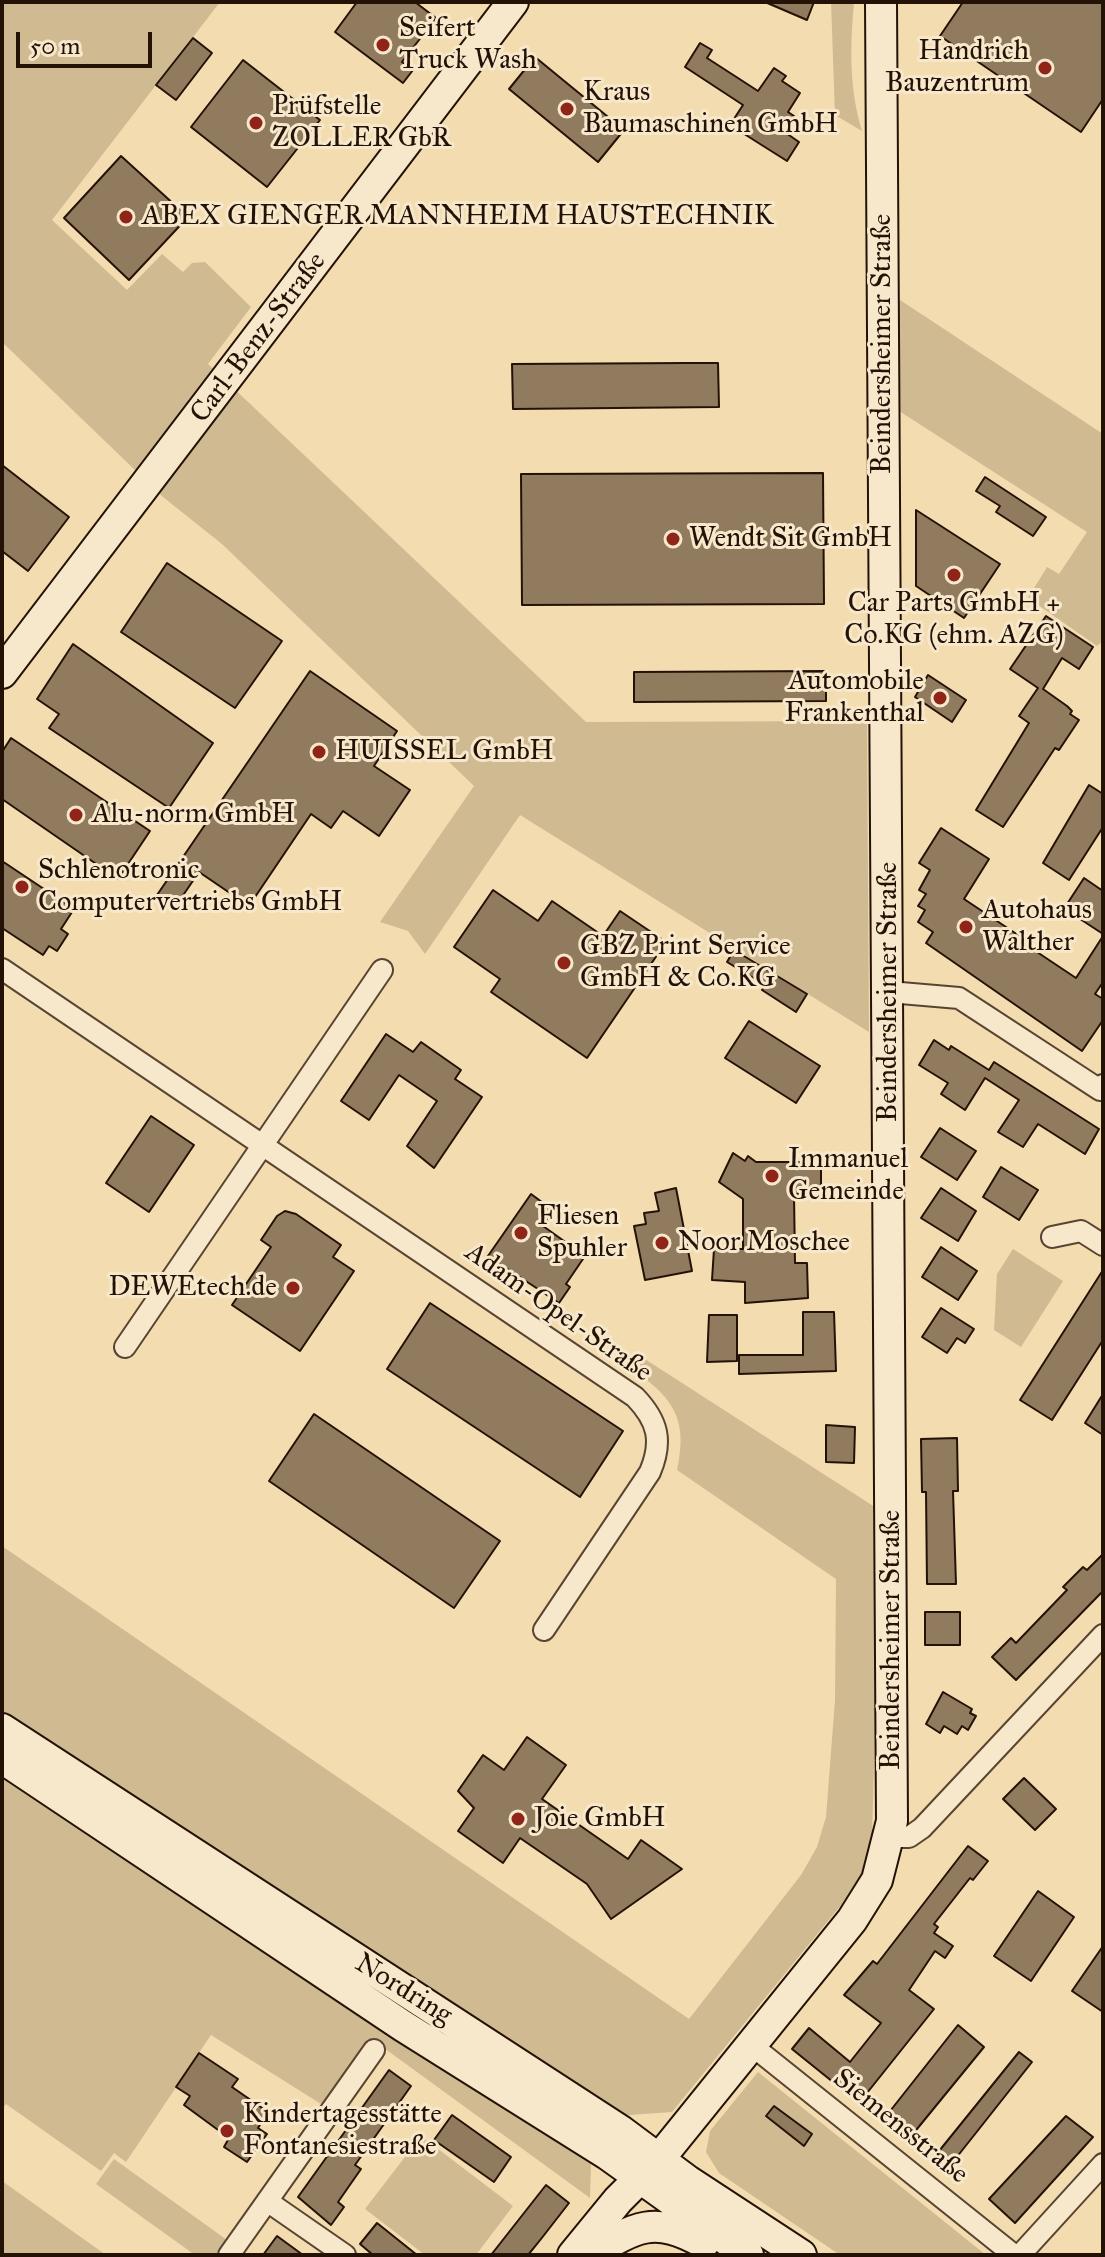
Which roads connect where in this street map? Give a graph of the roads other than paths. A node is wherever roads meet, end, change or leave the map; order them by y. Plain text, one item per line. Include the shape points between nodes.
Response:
1 (513, 2) edge
2 (881, 2) edge
3 (2, 673) edge
4 (2, 969) edge
5 (382, 970) dead end
6 (889, 992) junction
7 (1103, 1085) edge
8 (262, 1146) junction
9 (1052, 1237) dead end
10 (1103, 1245) edge
11 (125, 1347) dead end
12 (544, 1630) dead end
13 (1103, 1635) edge
14 (2, 1729) edge
15 (2, 1758) edge
16 (889, 1837) junction
17 (750, 2044) junction
18 (374, 2050) dead end
19 (1103, 2164) edge
20 (650, 2169) junction
21 (267, 2201) junction
22 (229, 2255) edge
23 (345, 2255) edge
24 (573, 2255) edge
25 (590, 2255) edge
26 (724, 2255) edge
27 (748, 2255) edge
28 (801, 2255) edge
29 (1014, 2255) edge
30 (1020, 2255) edge

1 - 3 street, Carl-Benz-Straße
2 - 6 street, Beindersheimer Straße
4 - 8 street, Adam-Opel-Straße
5 - 8 street
6 - 7 street via 959,998 1100,1090
6 - 16 street, Beindersheimer Straße
8 - 11 street
8 - 12 street, Adam-Opel-Straße via 635,1397 649,1412 658,1430 658,1453 650,1472
9 - 10 street via 1081,1231
13 - 16 street via 922,1828 909,1837
14 - 20 street, Nordring via 493,2047
15 - 20 street, Nordring via 403,2026 607,2154
16 - 17 street, Beindersheimer Straße via 866,1900
17 - 20 street, Beindersheimer Straße
17 - 29 street, Siemensstraße
18 - 21 street
19 - 30 street
20 - 24 street, Beindersheimer Straße
20 - 27 street, Nordring
20 - 28 street, Nordring
21 - 22 street
21 - 23 street
25 - 26 street via 625,2233 660,2225 681,2230

